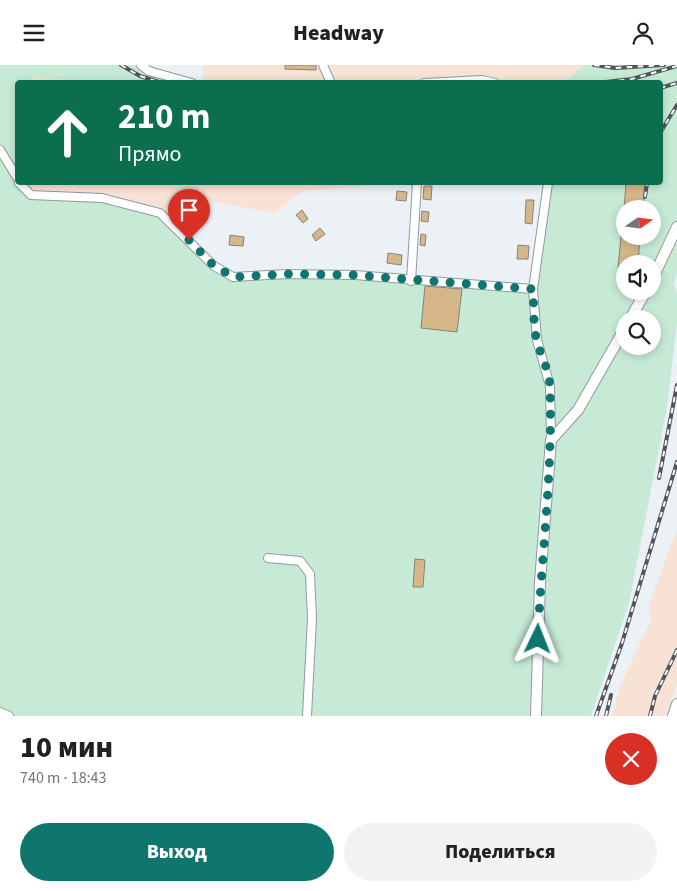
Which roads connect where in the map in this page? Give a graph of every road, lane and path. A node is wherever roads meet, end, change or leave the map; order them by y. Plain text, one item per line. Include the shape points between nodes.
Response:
1 (141, 65) edge
2 (323, 65) edge
3 (181, 80) edge
4 (330, 80) edge
5 (0, 151) edge
6 (4, 162) edge
7 (15, 177) edge
8 (21, 185) edge
9 (417, 185) edge
10 (548, 185) edge
11 (677, 227) edge
12 (661, 261) edge
13 (411, 281) junction
14 (533, 289) junction
15 (616, 344) edge
16 (551, 440) junction
17 (268, 558) dead end
18 (677, 704) edge
19 (0, 712) edge
20 (9, 716) edge
21 (307, 716) edge
22 (536, 716) edge
23 (673, 716) edge

1 - 3 street via 149,71
2 - 4 street
5 - 6 street
6 - 7 street
8 - 13 street via 30,195 102,198 160,213 214,266 234,277 330,274
9 - 13 street
10 - 14 street
11 - 12 street
13 - 14 street
14 - 16 street via 537,340 550,386
15 - 16 street via 578,410
16 - 22 street via 540,582
17 - 21 street via 300,561 310,574 312,618
18 - 23 street
19 - 20 street

